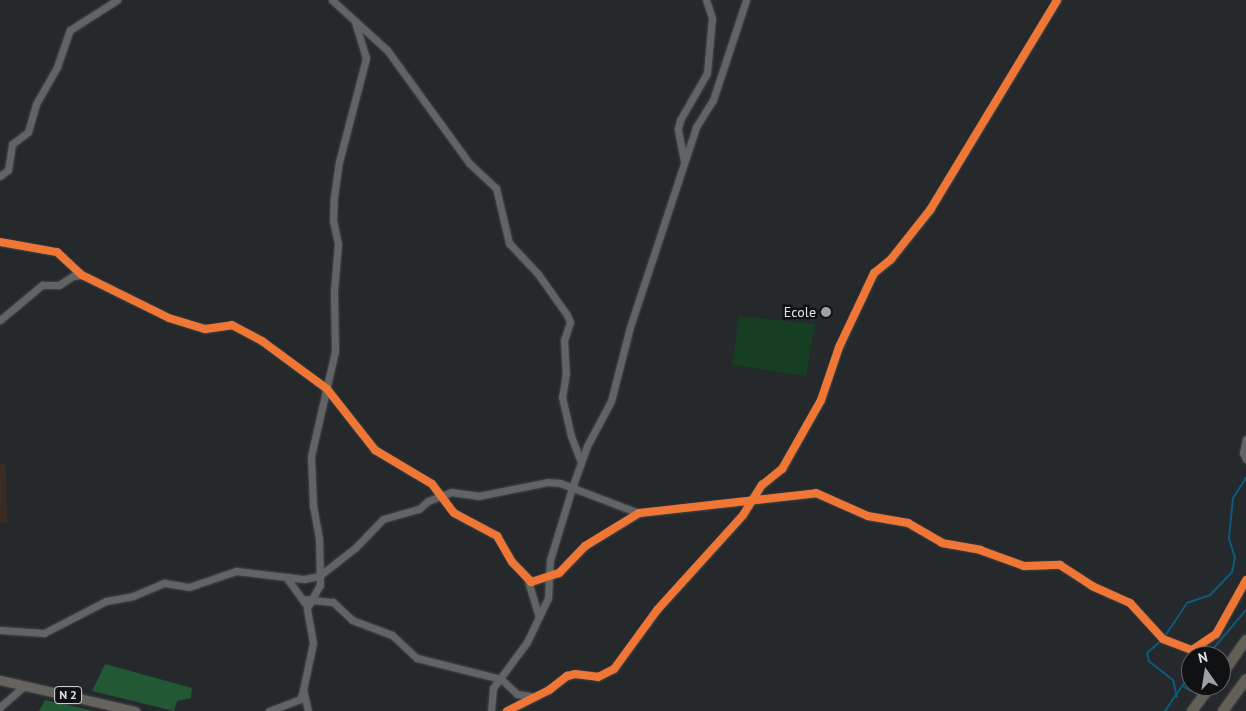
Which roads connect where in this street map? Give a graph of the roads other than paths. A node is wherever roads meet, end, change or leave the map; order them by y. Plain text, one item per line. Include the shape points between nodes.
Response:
1 (117, 0) edge
2 (332, 0) edge
3 (706, 0) edge
4 (746, 0) edge
5 (1057, 0) edge
6 (355, 21) junction
7 (684, 164) junction
8 (0, 176) edge
9 (0, 242) edge
10 (82, 275) junction
11 (0, 320) edge
12 (327, 388) junction
13 (1246, 438) edge
14 (1246, 459) edge
15 (581, 463) junction
16 (572, 488) junction
17 (442, 495) junction
18 (754, 498) junction
19 (640, 513) junction
20 (319, 576) junction
21 (286, 577) junction
22 (550, 577) junction
23 (1246, 580) edge
24 (528, 581) junction
25 (303, 599) junction
26 (313, 599) junction
27 (307, 608) junction
28 (539, 616) junction
29 (0, 630) edge
30 (1246, 640) edge
31 (1231, 662) edge
32 (499, 678) junction
33 (0, 680) edge
34 (1246, 680) edge
35 (25, 685) junction
36 (304, 690) junction
37 (536, 696) junction
38 (1205, 696) edge
39 (1207, 696) edge
40 (0, 707) edge
41 (135, 711) edge
42 (269, 711) edge
43 (308, 711) edge
44 (491, 711) edge
45 (507, 711) edge
46 (1192, 711) edge
47 (1197, 711) edge
48 (1223, 711) edge
49 (1228, 711) edge

1 - 8 street via 70,30 57,67 36,104 28,132 12,144 8,170
2 - 6 street
3 - 7 street via 712,18 707,74 685,110 678,129
4 - 7 street via 713,100 696,127
5 - 18 street via 930,210 891,259 874,273 801,438 782,469 762,486
6 - 12 street via 366,58 339,162 334,197 333,221 338,244 334,291 335,345
6 - 15 street via 387,50 469,163 496,188 509,242 538,274 567,315 570,322 564,340 566,373 562,397
7 - 15 street via 630,327 611,401
9 - 10 street via 57,252
10 - 11 street via 73,276 59,285 42,285
10 - 12 street via 169,318 205,329 232,325 240,328
12 - 17 street via 375,450 432,484
12 - 20 street via 311,456
13 - 14 street via 1243,453
15 - 16 street
16 - 17 street via 548,482 478,496 451,492
16 - 19 street
16 - 22 street via 550,560
17 - 20 street via 419,510 383,519 355,548
17 - 24 street via 454,513 497,536
18 - 19 street
18 - 23 street via 816,492 868,516 908,523 942,543 980,550 1024,566 1060,565 1092,586 1130,602 1163,639 1192,650 1216,634
18 - 37 street via 713,551 658,610 614,669 598,678 575,674 567,676
19 - 22 street via 585,546
20 - 21 street via 304,579
20 - 26 street via 320,585
21 - 25 street
21 - 29 street via 236,571 190,587 164,583 133,596 85,609 44,634
22 - 24 street
22 - 28 street via 549,593
24 - 28 street
25 - 26 street
25 - 27 street
26 - 27 street
26 - 32 street via 333,602 352,620 392,635 417,658
27 - 36 street via 313,656
28 - 32 street via 522,649
30 - 31 highway
32 - 37 street via 522,697
32 - 44 street via 492,688
33 - 35 main road, N 2
34 - 48 highway
34 - 49 highway
35 - 40 street
35 - 41 main road, N 2
36 - 42 street via 300,699
36 - 43 street
37 - 45 street
38 - 46 highway
39 - 47 highway

